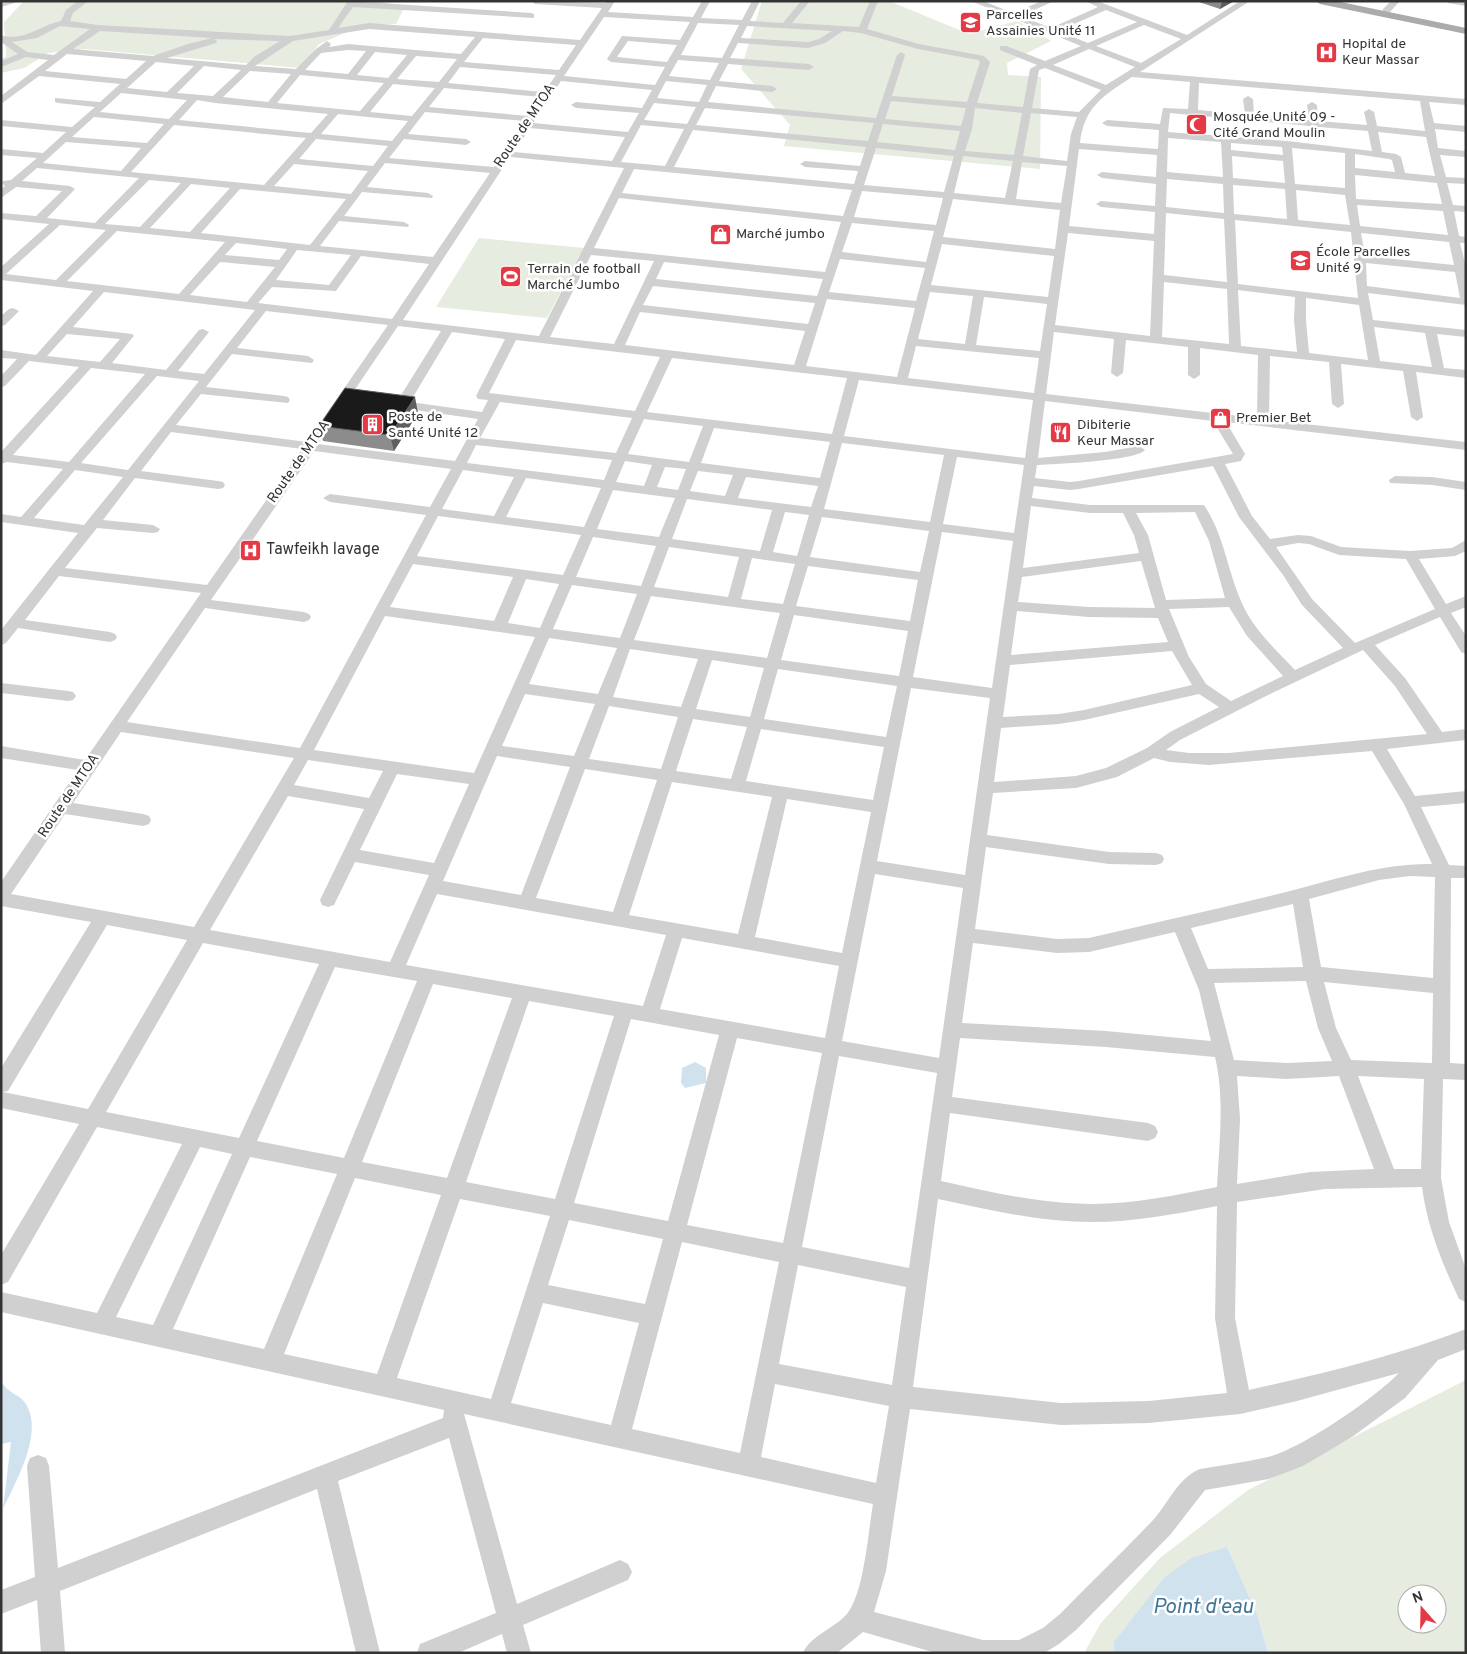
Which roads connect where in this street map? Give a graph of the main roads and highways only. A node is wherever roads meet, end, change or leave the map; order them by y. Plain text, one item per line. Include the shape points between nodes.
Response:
1 (1320, 1) edge
2 (1341, 1) edge
3 (1466, 28) edge
4 (1466, 32) edge

1 - 4 main road
2 - 3 main road

